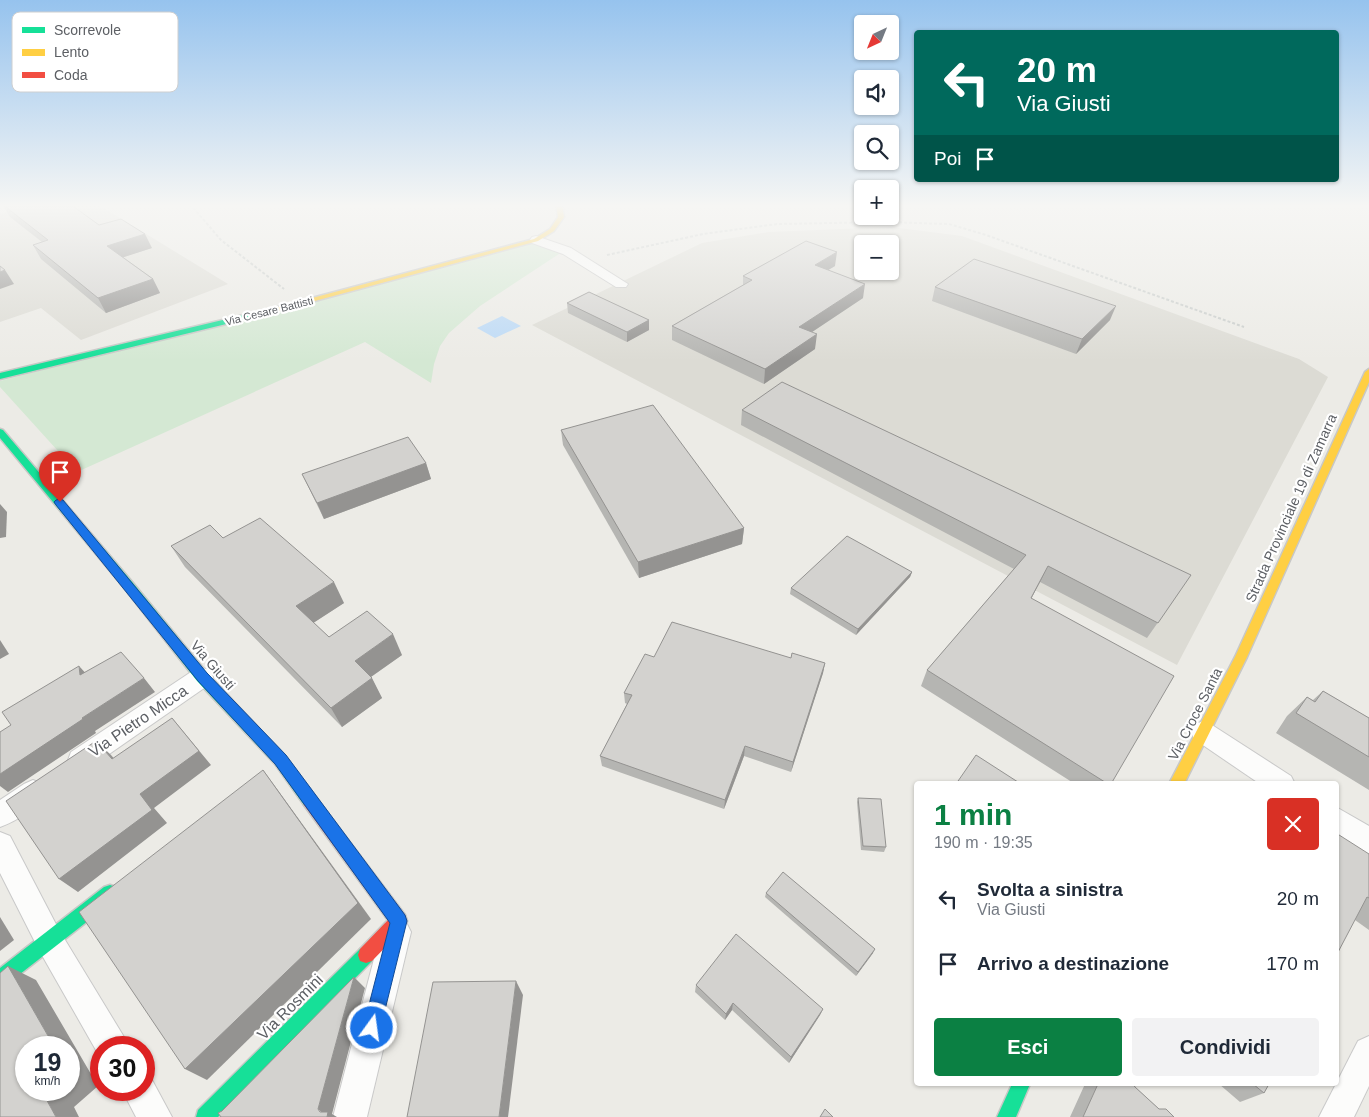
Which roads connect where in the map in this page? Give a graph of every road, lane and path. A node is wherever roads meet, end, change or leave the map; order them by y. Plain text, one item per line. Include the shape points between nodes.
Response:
1 (241, 256) edge
2 (476, 256) edge
3 (577, 256) edge
4 (602, 256) edge
5 (1045, 256) edge
6 (584, 260) junction
7 (621, 284) dead end
8 (299, 304) junction
9 (1244, 327) dead end
10 (1369, 372) edge
11 (0, 376) edge
12 (0, 432) edge
13 (1241, 657) joint
14 (202, 677) junction
15 (1203, 732) junction
16 (1178, 781) edge
17 (1277, 781) edge
18 (0, 815) edge
19 (1339, 821) edge
20 (1369, 840) edge
21 (0, 845) edge
22 (118, 886) edge
23 (399, 921) junction
24 (49, 940) junction
25 (0, 978) edge
26 (106, 1036) edge
27 (1369, 1052) edge
28 (1020, 1086) edge
29 (146, 1101) edge
30 (155, 1117) edge
31 (205, 1117) edge
32 (350, 1117) edge
33 (1006, 1117) edge
34 (1336, 1117) edge

1 - 8 path
2 - 8 street, Via Cesare Battisti
3 - 6 street
4 - 6 path
5 - 9 path
6 - 7 street
8 - 11 street, Via Cesare Battisti
10 - 13 street, Strada Provinciale 19 di Zamarra
12 - 14 street, Via Giusti
13 - 15 street, Via Croce Santa
14 - 18 street, Via Pietro Micca
14 - 23 street, Via Giusti via 277,763
15 - 16 street, Via Croce Santa
15 - 17 street
19 - 20 street
21 - 24 street
22 - 24 street
23 - 31 street, Via Rosmini
23 - 32 street
24 - 25 street
24 - 26 street
27 - 34 street
28 - 33 street
29 - 30 street

